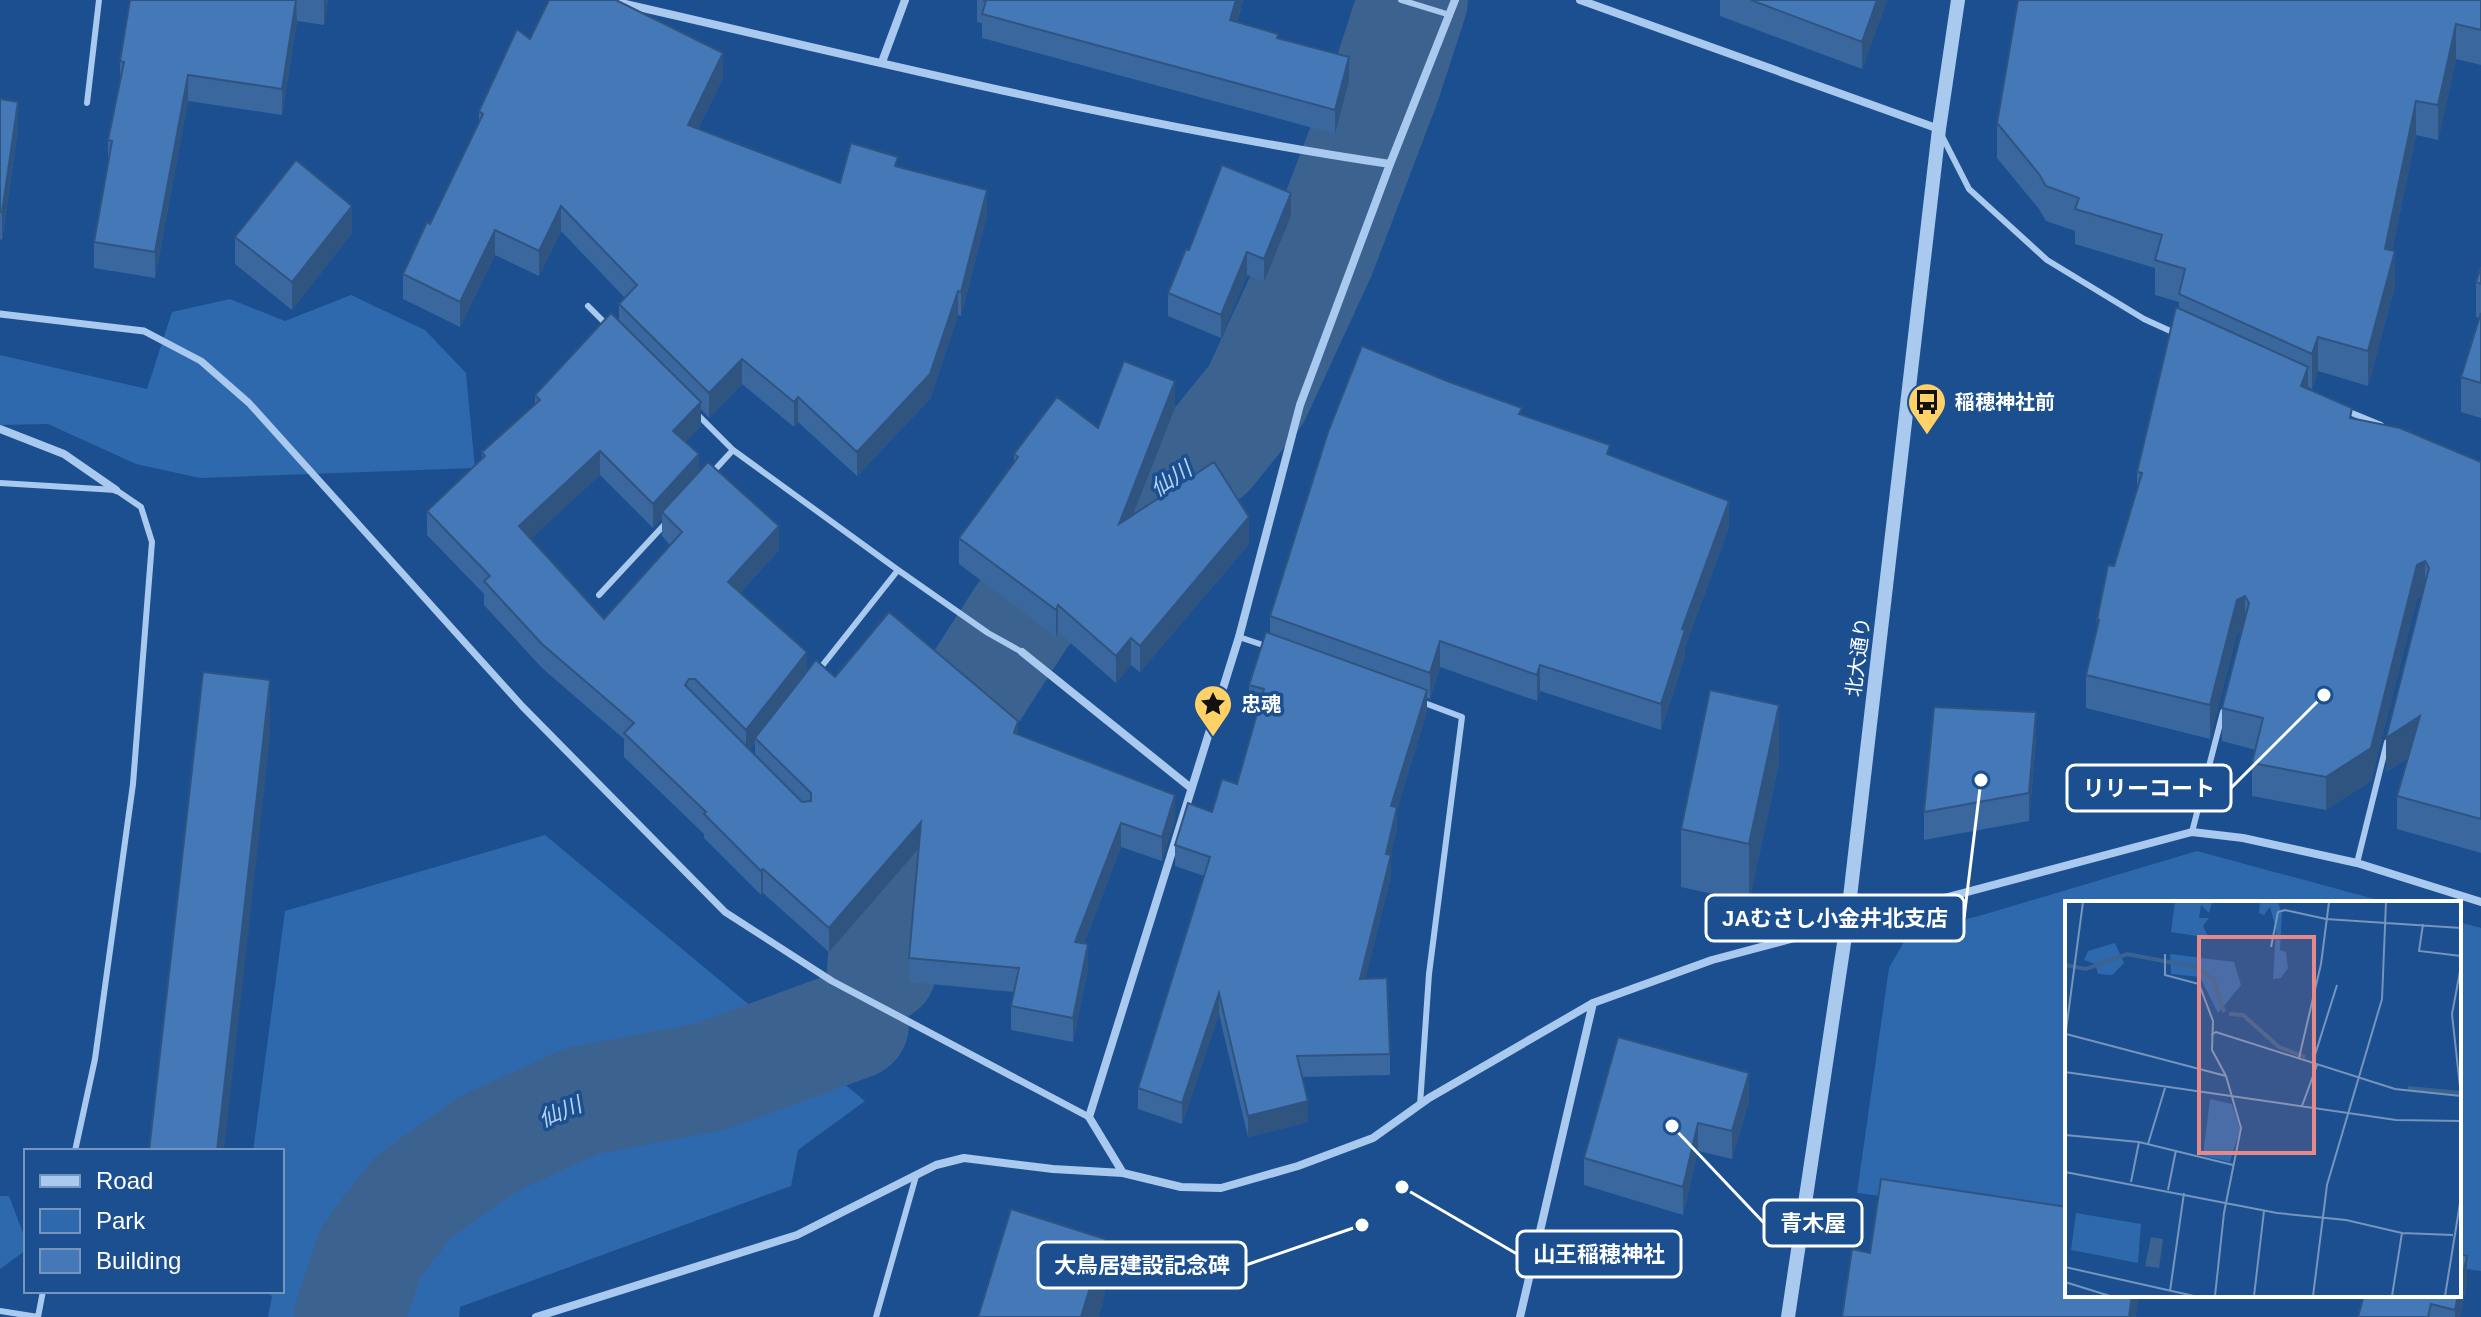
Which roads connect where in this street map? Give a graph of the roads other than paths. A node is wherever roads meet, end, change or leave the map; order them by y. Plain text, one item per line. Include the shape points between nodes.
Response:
1 (99, 0) edge
2 (608, 0) edge
3 (905, 0) edge
4 (1401, 0) edge
5 (1455, 0) edge
6 (1580, 0) edge
7 (1958, 0) edge
8 (1450, 15) junction
9 (882, 62) junction
10 (87, 103) dead end
11 (1939, 129) junction
12 (1390, 164) junction
13 (588, 306) dead end
14 (0, 314) edge
15 (610, 328) edge
16 (2186, 338) edge
17 (689, 406) edge
18 (2343, 410) edge
19 (2385, 427) edge
20 (0, 429) edge
21 (733, 450) junction
22 (0, 483) edge
23 (702, 484) edge
24 (116, 490) junction
25 (671, 517) edge
26 (898, 570) junction
27 (599, 595) dead end
28 (1239, 637) junction
29 (1022, 652) joint
30 (1284, 653) edge
31 (813, 678) edge
32 (1418, 701) edge
33 (2224, 711) edge
34 (2388, 739) edge
35 (1191, 788) junction
36 (2192, 832) junction
37 (2357, 863) junction
38 (2481, 902) edge
39 (1847, 923) junction
40 (1593, 1003) junction
41 (1420, 1105) junction
42 (1089, 1117) junction
43 (75, 1149) edge
44 (1123, 1173) junction
45 (916, 1176) junction
46 (43, 1293) edge
47 (0, 1311) edge
48 (38, 1317) edge
49 (536, 1317) edge
50 (876, 1317) edge
51 (1520, 1317) edge
52 (1788, 1317) edge

1 - 10 lane
2 - 9 street
3 - 9 street
4 - 8 lane
5 - 8 street
6 - 11 street
7 - 11 street, 北大通り
8 - 12 street
9 - 12 street via 1112,113
11 - 16 lane via 1969,189 2047,260
11 - 39 street, 北大通り
12 - 28 street via 1300,405
13 - 15 lane
14 - 42 street via 144,331 201,361 249,403 522,706 725,912 832,981
17 - 21 lane
18 - 19 lane
20 - 24 street via 64,454
21 - 23 lane
21 - 26 lane
22 - 24 lane
24 - 43 lane via 141,507 152,542 133,784 95,1059
25 - 27 lane
26 - 29 lane
26 - 31 lane
28 - 30 lane
28 - 35 street
29 - 35 street
32 - 41 lane via 1462,717 1429,974
33 - 36 lane
34 - 37 lane
35 - 42 street
36 - 37 street
36 - 39 street
37 - 38 street
39 - 40 street via 1712,960
39 - 52 street, 北大通り
40 - 41 street
40 - 51 street
41 - 44 street via 1373,1138 1221,1188 1181,1187
42 - 44 street
44 - 45 street via 964,1158
45 - 49 street via 797,1235
45 - 50 lane
46 - 48 lane
47 - 48 lane

